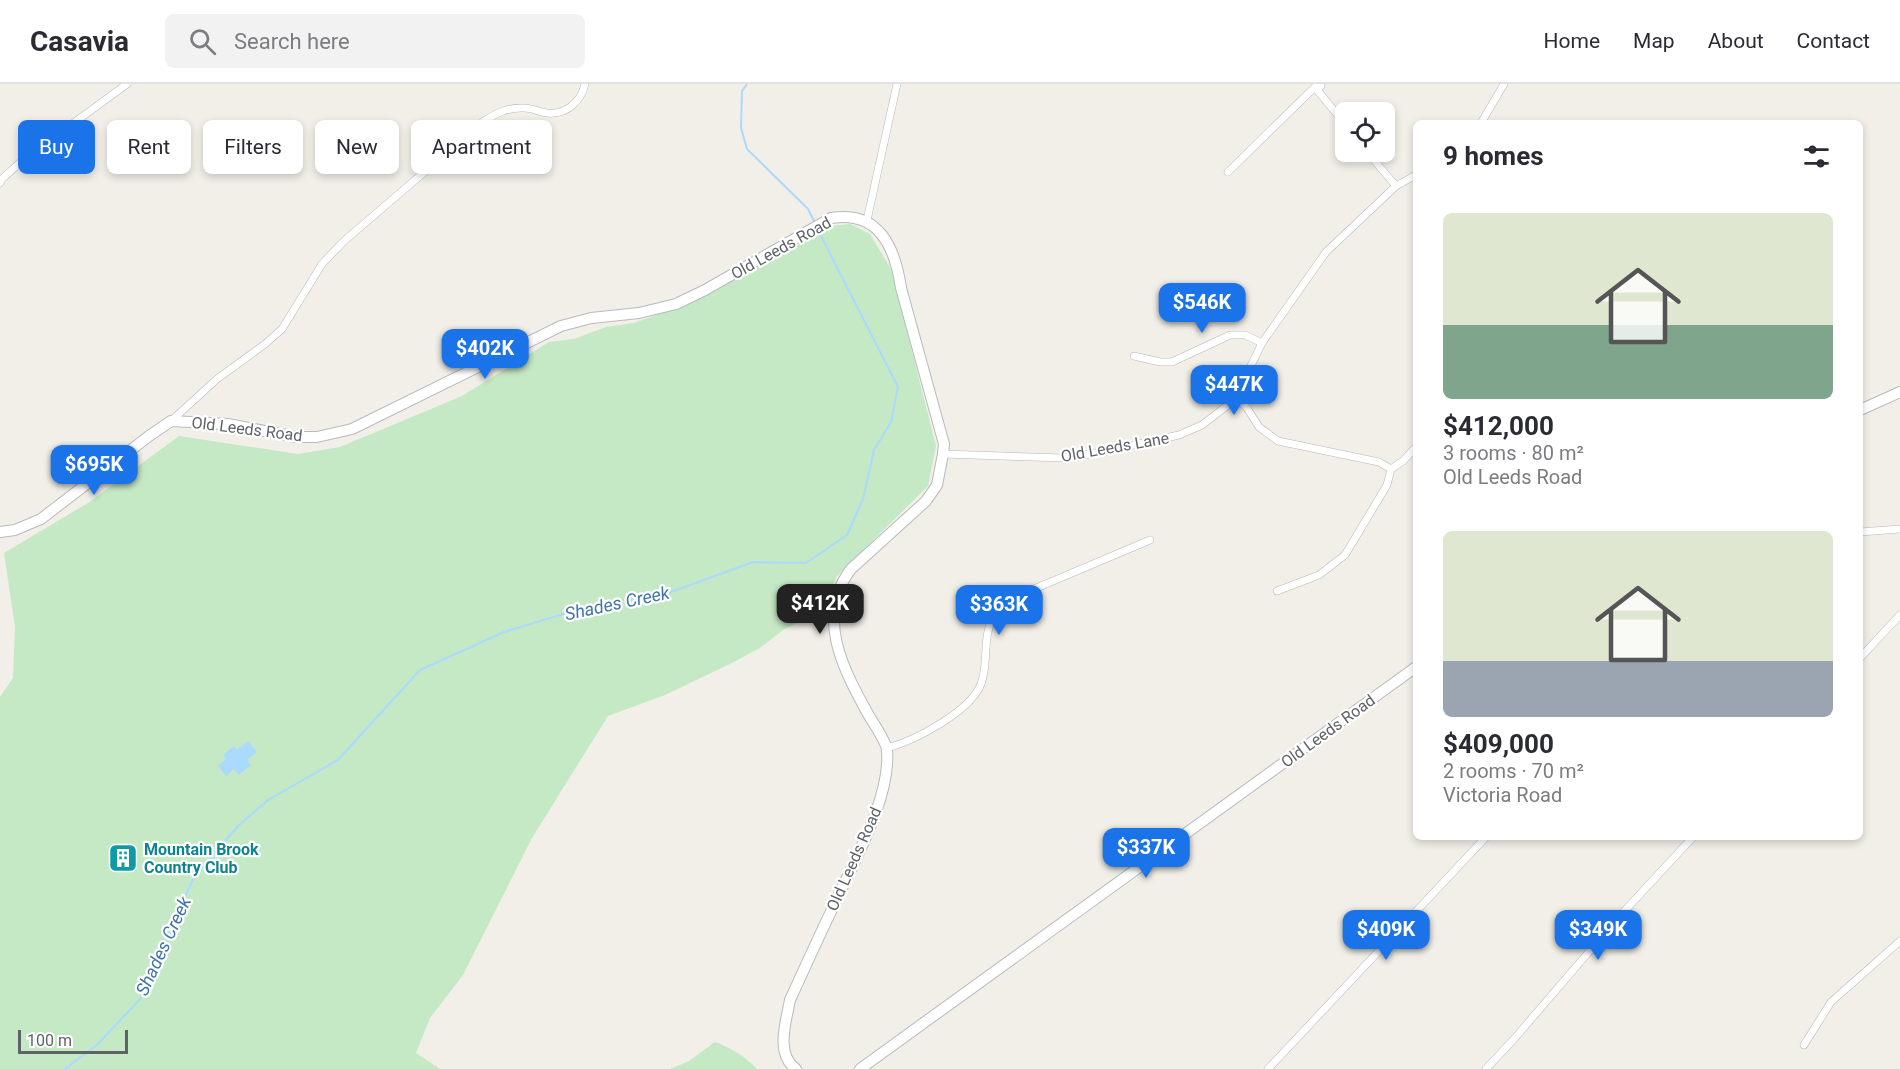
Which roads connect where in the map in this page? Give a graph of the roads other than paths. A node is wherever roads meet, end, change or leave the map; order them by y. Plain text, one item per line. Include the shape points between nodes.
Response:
1 (127, 84) edge
2 (585, 84) edge
3 (897, 84) edge
4 (1318, 84) edge
5 (1323, 84) edge
6 (1504, 84) edge
7 (1335, 112) edge
8 (1483, 120) edge
9 (1376, 162) edge
10 (1228, 172) dead end
11 (1413, 177) edge
12 (0, 183) edge
13 (1396, 186) junction
14 (867, 220) junction
15 (1262, 343) junction
16 (1134, 356) dead end
17 (1900, 392) edge
18 (1238, 398) junction
19 (1863, 409) edge
20 (171, 421) junction
21 (1413, 450) edge
22 (943, 454) junction
23 (1391, 469) junction
24 (1900, 529) edge
25 (0, 532) edge
26 (1863, 532) edge
27 (1150, 540) dead end
28 (1277, 591) dead end
29 (1900, 615) edge
30 (1863, 655) edge
31 (1413, 669) edge
32 (887, 748) junction
33 (1483, 840) edge
34 (1690, 840) edge
35 (1900, 941) edge
36 (1804, 1045) dead end
37 (796, 1069) edge
38 (860, 1069) edge
39 (1268, 1069) edge
40 (1486, 1069) edge

1 - 12 street via 23,160
2 - 20 street via 571,108 558,113 524,108 502,110 484,121 344,241 322,264 282,329
3 - 14 street
4 - 10 street
5 - 7 street via 1317,90
6 - 8 street
9 - 13 street
11 - 13 street
13 - 15 street via 1326,252
14 - 20 main road, Old Leeds Road via 831,218 676,304 561,326 352,429 296,437 228,424
14 - 22 main road via 883,236 898,264 901,288 944,444
15 - 16 street via 1245,335 1230,335 1172,362
15 - 18 street
17 - 19 main road
18 - 22 street, Old Leeds Lane via 1202,425 1179,435 1097,453 1063,458
18 - 23 street via 1259,427 1278,441 1379,462
20 - 25 main road, Old Leeds Road via 41,519
21 - 23 street
22 - 32 main road via 937,485 927,501 851,569 836,595 834,634 841,658
23 - 28 street via 1387,485 1345,555 1319,575
24 - 26 street
27 - 32 street via 1015,597 997,612 986,634 981,685 973,698 958,713 902,744
29 - 30 street
31 - 38 main road, Old Leeds Road
32 - 37 main road, Old Leeds Road via 885,782 874,821 789,1000 785,1054
33 - 39 street
34 - 40 street
35 - 36 street via 1832,1002

